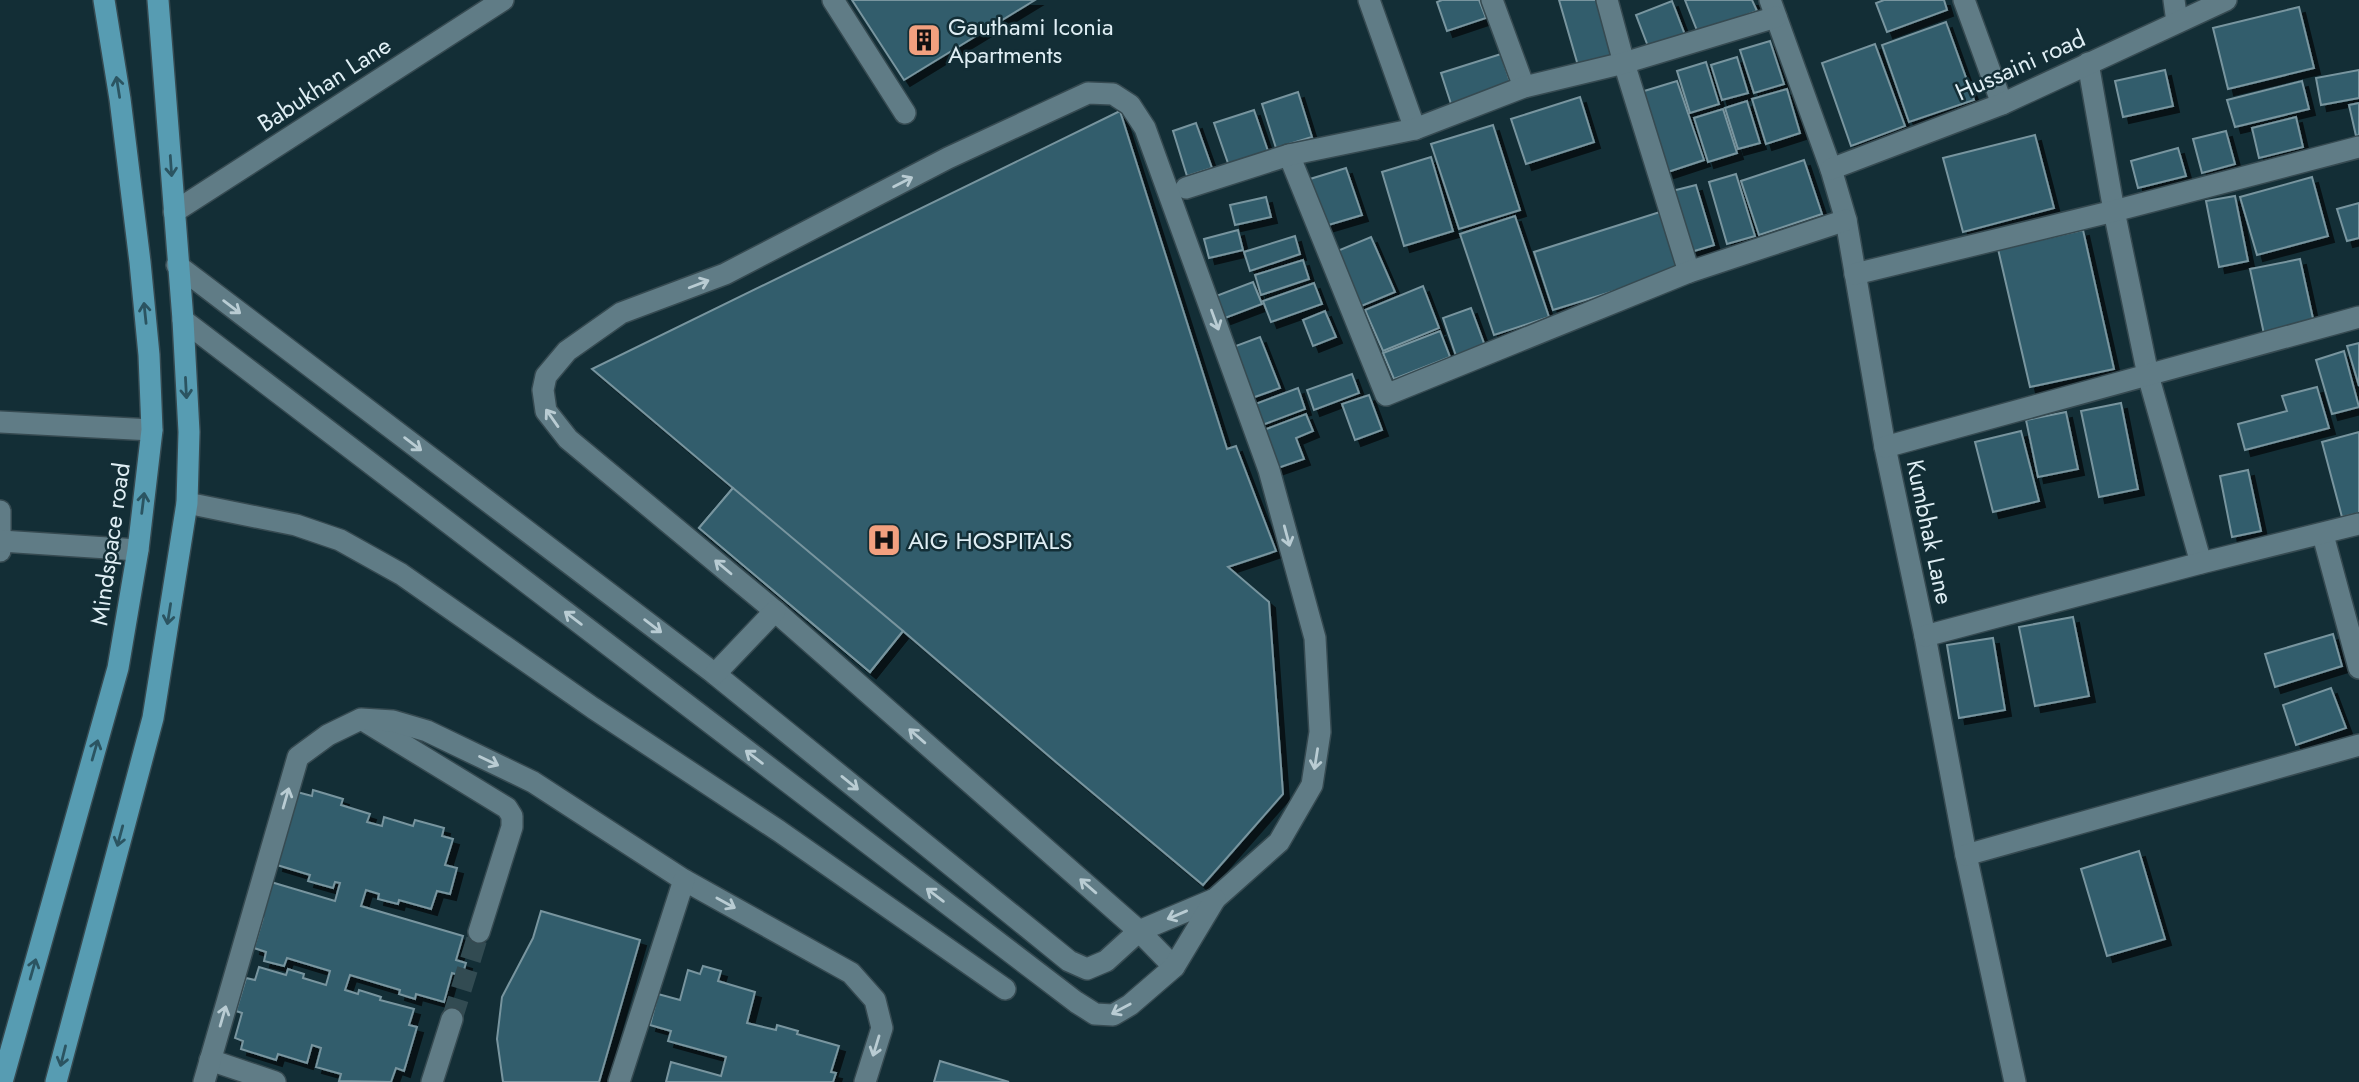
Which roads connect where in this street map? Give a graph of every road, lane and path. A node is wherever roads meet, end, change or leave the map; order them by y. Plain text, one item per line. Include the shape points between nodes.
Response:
1 (104, 0) edge
2 (158, 0) edge
3 (503, 0) edge
4 (833, 0) edge
5 (1369, 0) edge
6 (1492, 0) edge
7 (1607, 0) edge
8 (1964, 0) edge
9 (2174, 0) edge
10 (2226, 0) edge
11 (1773, 8) edge
12 (2177, 22) junction
13 (1624, 63) junction
14 (2088, 63) junction
15 (1524, 87) junction
16 (2002, 104) junction
17 (905, 113) dead end
18 (1415, 129) junction
19 (2359, 147) edge
20 (1289, 156) junction
21 (1831, 169) junction
22 (1186, 188) dead end
23 (2110, 211) junction
24 (174, 212) junction
25 (1846, 220) junction
26 (177, 265) junction
27 (1689, 272) junction
28 (1855, 274) junction
29 (2359, 317) edge
30 (183, 320) junction
31 (2148, 375) junction
32 (0, 422) edge
33 (152, 430) junction
34 (1885, 447) junction
35 (187, 503) junction
36 (0, 512) edge
37 (2359, 524) edge
38 (2323, 535) junction
39 (1, 541) edge
40 (138, 550) junction
41 (0, 551) edge
42 (2201, 563) junction
43 (775, 611) junction
44 (1925, 636) junction
45 (2359, 668) edge
46 (715, 674) junction
47 (361, 719) junction
48 (2359, 746) edge
49 (876, 804) junction
50 (852, 832) junction
51 (1966, 855) junction
52 (684, 880) junction
53 (1215, 899) junction
54 (1139, 931) junction
55 (479, 933) tunnel mouth
56 (1174, 967) junction
57 (1005, 989) dead end
58 (452, 1019) tunnel mouth
59 (210, 1060) junction
60 (2, 1082) edge
61 (56, 1082) edge
62 (204, 1082) edge
63 (275, 1082) edge
64 (432, 1082) edge
65 (619, 1082) edge
66 (865, 1082) edge
67 (2015, 1082) edge

33 -> 1 main road, Mindspace road via 140,262
2 -> 24 main road
3 - 24 street, Babukhan Lane
4 - 17 street
5 - 18 street
6 - 15 street
7 - 13 street
8 - 16 street
9 - 12 street
10 - 12 street, Hussaini road
11 - 13 street
11 - 21 street, Kumbhak Lane
12 - 14 street, Hussaini road
13 - 15 street
13 - 27 street
14 - 16 street, Hussaini road
14 - 23 street
15 - 18 street
16 - 21 street, Hussaini road
18 - 20 street
19 - 23 street
20 - 22 street
20 - 27 street via 1387,395
21 - 25 street, Kumbhak Lane
23 - 28 street
23 - 31 street
24 - 26 main road
25 - 27 street
25 - 28 street, Kumbhak Lane
26 - 30 main road
26 -> 46 street
28 - 34 street, Kumbhak Lane
29 - 31 street
30 -> 35 main road via 189,432
50 -> 30 street
31 - 34 street
31 - 42 street
32 - 33 street
40 -> 33 main road, Mindspace road
34 - 44 street, Kumbhak Lane
35 - 57 street via 296,525 340,540 401,574
35 -> 61 main road via 153,718
36 - 39 street
37 - 38 street
38 - 42 street
38 - 45 street
39 - 40 street
39 - 41 street
60 -> 40 main road, Mindspace road via 118,668
42 - 44 street
43 - 46 street
43 -> 53 street via 568,439 546,411 546,376 567,351 621,313 724,274 1067,102 1088,93 1113,94 1130,105 1145,128 1269,470 1315,638 1321,721 1312,785 1279,842
54 -> 43 street
44 - 51 street, Kumbhak Lane
46 -> 49 street
47 -> 52 street via 393,721 427,731 521,777
47 - 55 street via 507,808 512,816
59 -> 47 street via 298,757
48 - 51 street
49 - 50 street
49 - 54 street via 1069,961 1087,969 1106,961
56 -> 50 street via 1130,1005 1113,1015 1096,1014
51 - 67 street, Kumbhak Lane
52 - 65 street
52 -> 66 street via 851,973 876,1000 882,1028
53 -> 54 street
53 - 56 street
54 - 56 street
58 - 64 street
59 - 62 street
59 - 63 street

